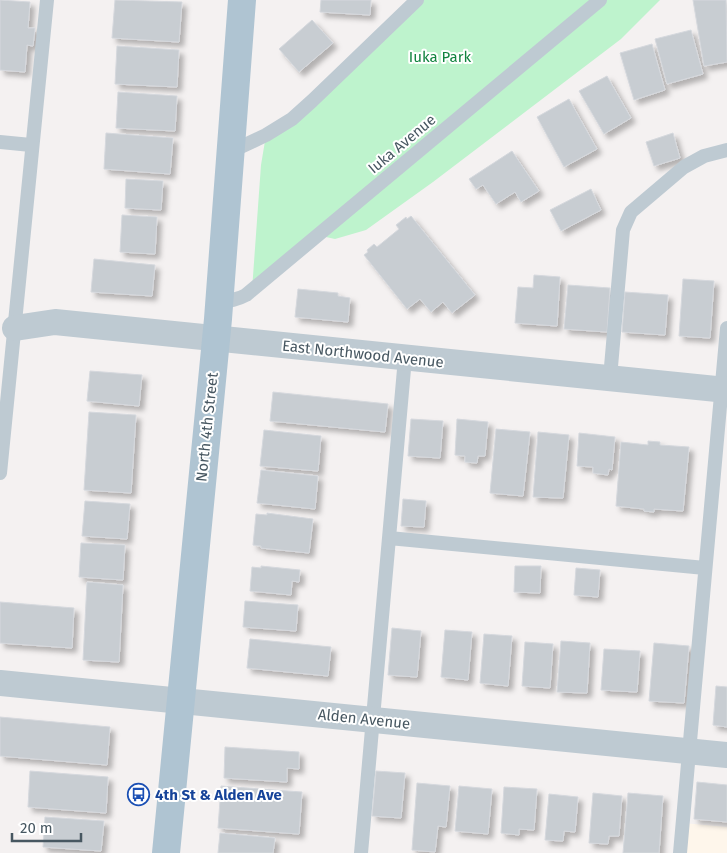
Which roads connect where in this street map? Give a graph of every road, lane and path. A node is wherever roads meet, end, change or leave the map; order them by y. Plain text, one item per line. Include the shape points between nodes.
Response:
1 (46, 0) edge
2 (242, 0) edge
3 (417, 0) edge
4 (600, 0) edge
5 (0, 142) edge
6 (31, 145) junction
7 (727, 150) edge
8 (230, 152) junction
9 (219, 300) junction
10 (727, 328) edge
11 (8, 330) edge
12 (216, 339) junction
13 (405, 358) junction
14 (610, 378) junction
15 (724, 390) edge
16 (0, 473) edge
17 (720, 488) edge
18 (389, 538) junction
19 (706, 568) junction
20 (0, 683) edge
21 (180, 701) junction
22 (373, 720) junction
23 (689, 752) junction
24 (727, 755) edge
25 (166, 853) edge
26 (361, 853) edge
27 (680, 853) edge

1 - 6 lane
2 - 8 main road, North 4th Street
3 - 8 lane via 292,119
4 - 9 lane, Iuka Avenue via 246,295 239,299
5 - 6 lane
6 - 11 lane
7 - 14 lane via 704,156 684,167 632,212 623,230
8 - 9 main road, North 4th Street
9 - 12 main road, North 4th Street
10 - 15 lane
11 - 12 street, East Northwood Avenue via 55,322
11 - 16 lane
12 - 13 street, East Northwood Avenue
12 - 21 main road, North 4th Street
13 - 14 street, East Northwood Avenue
13 - 18 lane
14 - 15 street, East Northwood Avenue
15 - 17 lane
17 - 19 lane
18 - 19 lane
18 - 22 lane
19 - 23 lane
20 - 21 street, Alden Avenue
21 - 22 street, Alden Avenue
21 - 25 main road, North 4th Street
22 - 23 street, Alden Avenue
22 - 26 lane
23 - 24 street, Alden Avenue
23 - 27 lane

